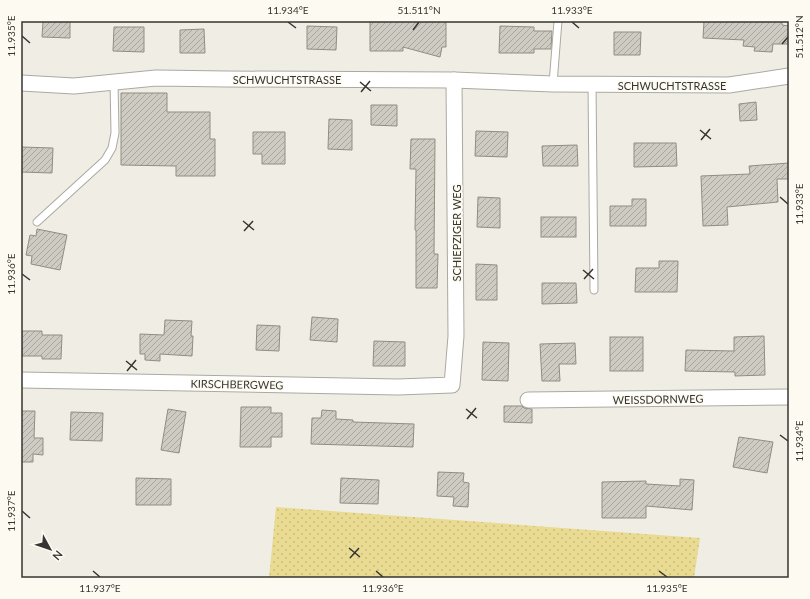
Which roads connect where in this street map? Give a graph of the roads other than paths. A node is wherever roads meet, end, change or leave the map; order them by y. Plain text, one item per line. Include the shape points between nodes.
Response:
1 (558, 21) edge
2 (789, 76) edge
3 (454, 80) junction
4 (114, 82) junction
5 (21, 83) edge
6 (553, 84) junction
7 (592, 84) junction
8 (37, 222) dead end
9 (594, 290) dead end
10 (21, 380) edge
11 (452, 385) joint
12 (789, 397) edge
13 (528, 400) dead end

1 - 6 lane
2 - 7 street, SCHWUCHTSTRASSE via 729,85
3 - 4 street, SCHWUCHTSTRASSE via 156,78
3 - 6 street, SCHWUCHTSTRASSE
3 - 11 street, SCHIEPZIGER WEG via 456,336
4 - 5 street, SCHWUCHTSTRASSE via 74,86
4 - 8 lane via 115,133 112,148 105,160
6 - 7 street, SCHWUCHTSTRASSE
7 - 9 lane
10 - 11 street, KIRSCHBERGWEG via 398,387
12 - 13 street, WEISSDORNWEG

